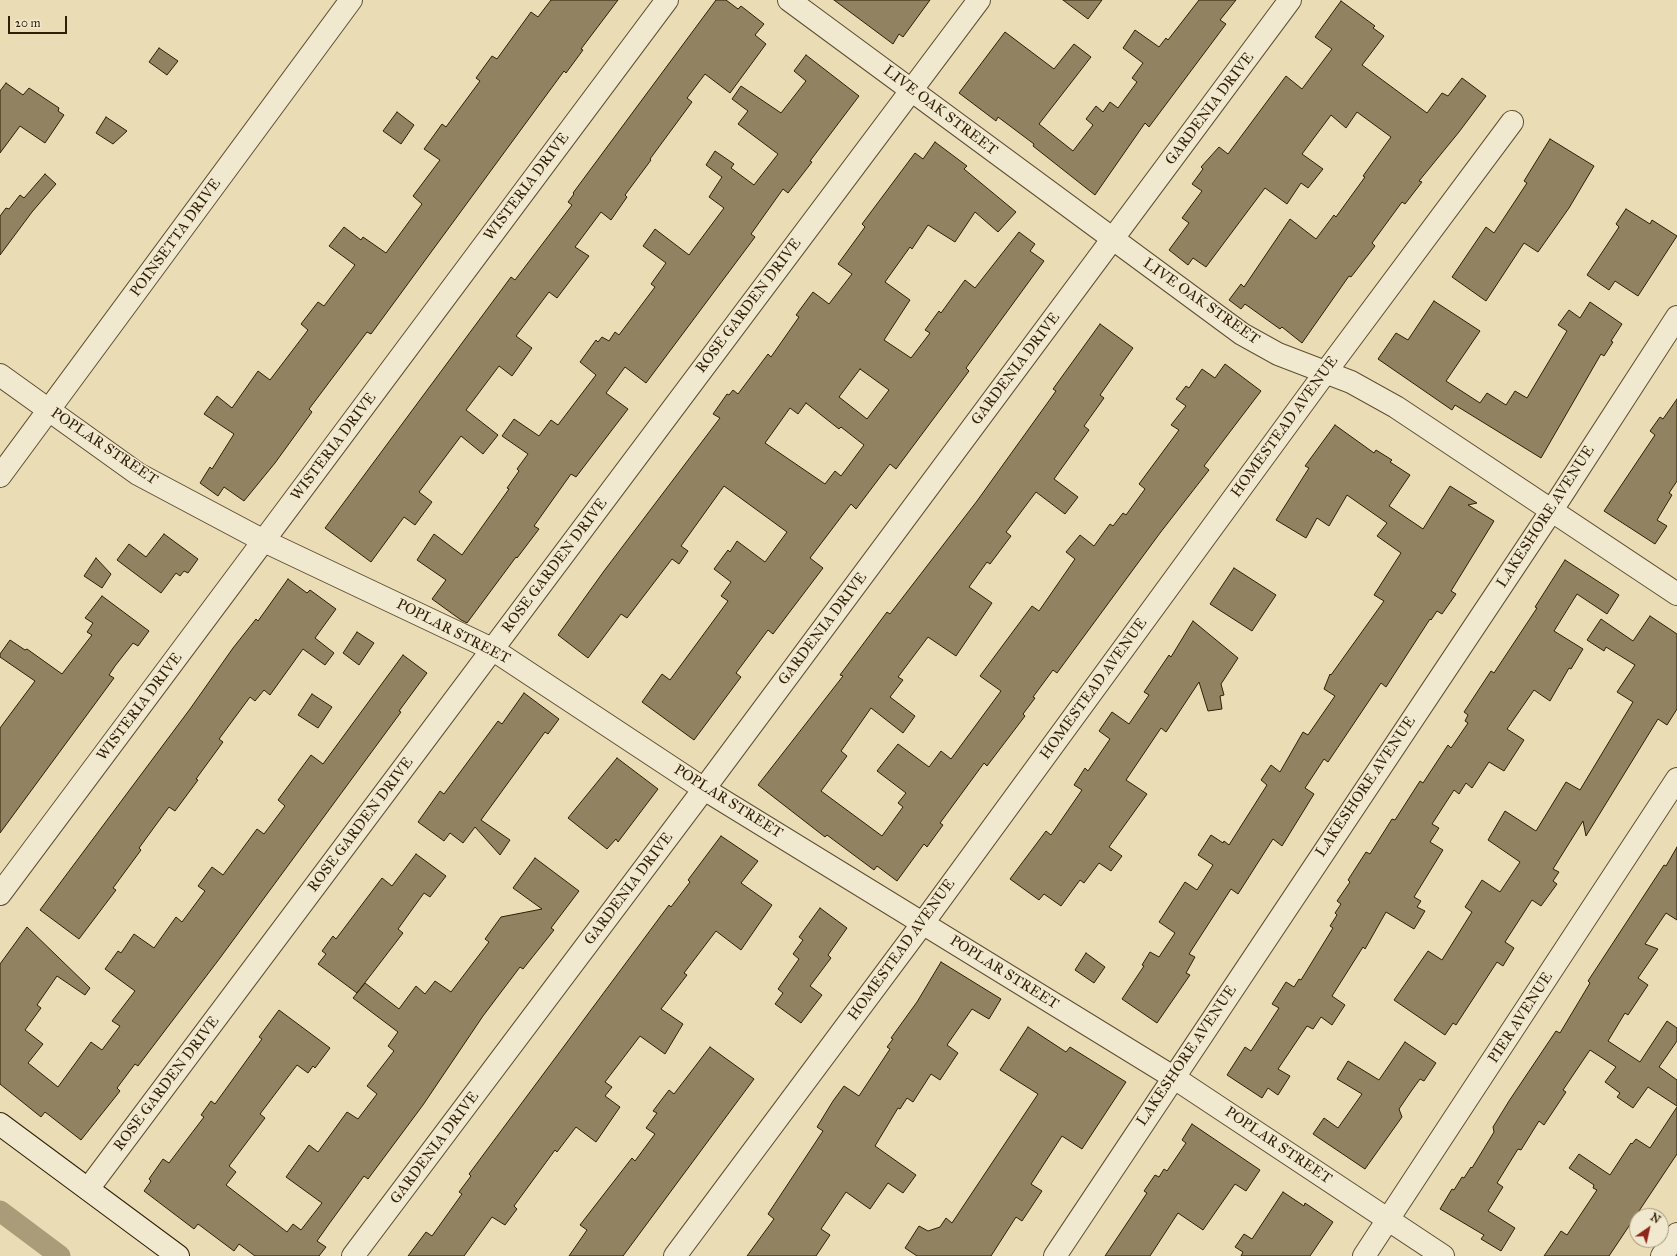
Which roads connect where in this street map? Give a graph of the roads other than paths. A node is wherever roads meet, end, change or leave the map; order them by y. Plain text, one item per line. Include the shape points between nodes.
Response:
1 (351, 0) edge
2 (667, 0) edge
3 (789, 0) edge
4 (979, 0) edge
5 (1290, 0) edge
6 (912, 90) junction
7 (1512, 122) dead end
8 (1113, 239) junction
9 (1677, 317) edge
10 (1325, 372) junction
11 (0, 375) edge
12 (49, 410) junction
13 (0, 476) edge
14 (1552, 510) junction
15 (264, 541) junction
16 (1677, 594) edge
17 (492, 649) junction
18 (1677, 779) edge
19 (704, 788) junction
20 (0, 894) edge
21 (923, 923) junction
22 (1173, 1077) junction
23 (0, 1124) edge
24 (88, 1189) junction
25 (1388, 1220) junction
26 (1677, 1234) edge
27 (178, 1256) edge
28 (353, 1256) edge
29 (675, 1256) edge
30 (1055, 1256) edge
31 (1364, 1256) edge
32 (1443, 1256) edge
33 (1662, 1256) edge

1 - 12 street, POINSETTA DRIVE
2 - 15 street, WISTERIA DRIVE
3 - 6 street, LIVE OAK STREET
4 - 6 street, ROSE GARDEN DRIVE
5 - 8 street, GARDENIA DRIVE
6 - 8 street, LIVE OAK STREET
6 - 17 street, ROSE GARDEN DRIVE
7 - 10 street, HOMESTEAD AVENUE
8 - 10 street, LIVE OAK STREET via 1242,334 1278,354
8 - 19 street, GARDENIA DRIVE
9 - 14 street, LAKESHORE AVENUE
10 - 14 street, LIVE OAK STREET via 1351,382 1396,406
10 - 21 street, HOMESTEAD AVENUE
11 - 12 street, POPLAR STREET
12 - 13 street, POINSETTA DRIVE
12 - 15 street, POPLAR STREET via 138,474
14 - 16 street, LIVE OAK STREET
14 - 22 street, LAKESHORE AVENUE
15 - 17 street, POPLAR STREET
15 - 20 street, WISTERIA DRIVE
17 - 19 street, POPLAR STREET
17 - 24 street, ROSE GARDEN DRIVE
18 - 25 street, PIER AVENUE
19 - 21 street, POPLAR STREET
19 - 28 street, GARDENIA DRIVE
21 - 22 street, POPLAR STREET
21 - 29 street, HOMESTEAD AVENUE
22 - 25 street, POPLAR STREET
22 - 30 street, LAKESHORE AVENUE
23 - 24 street
24 - 27 street
25 - 31 street, PIER AVENUE
25 - 32 street, POPLAR STREET
26 - 33 street

